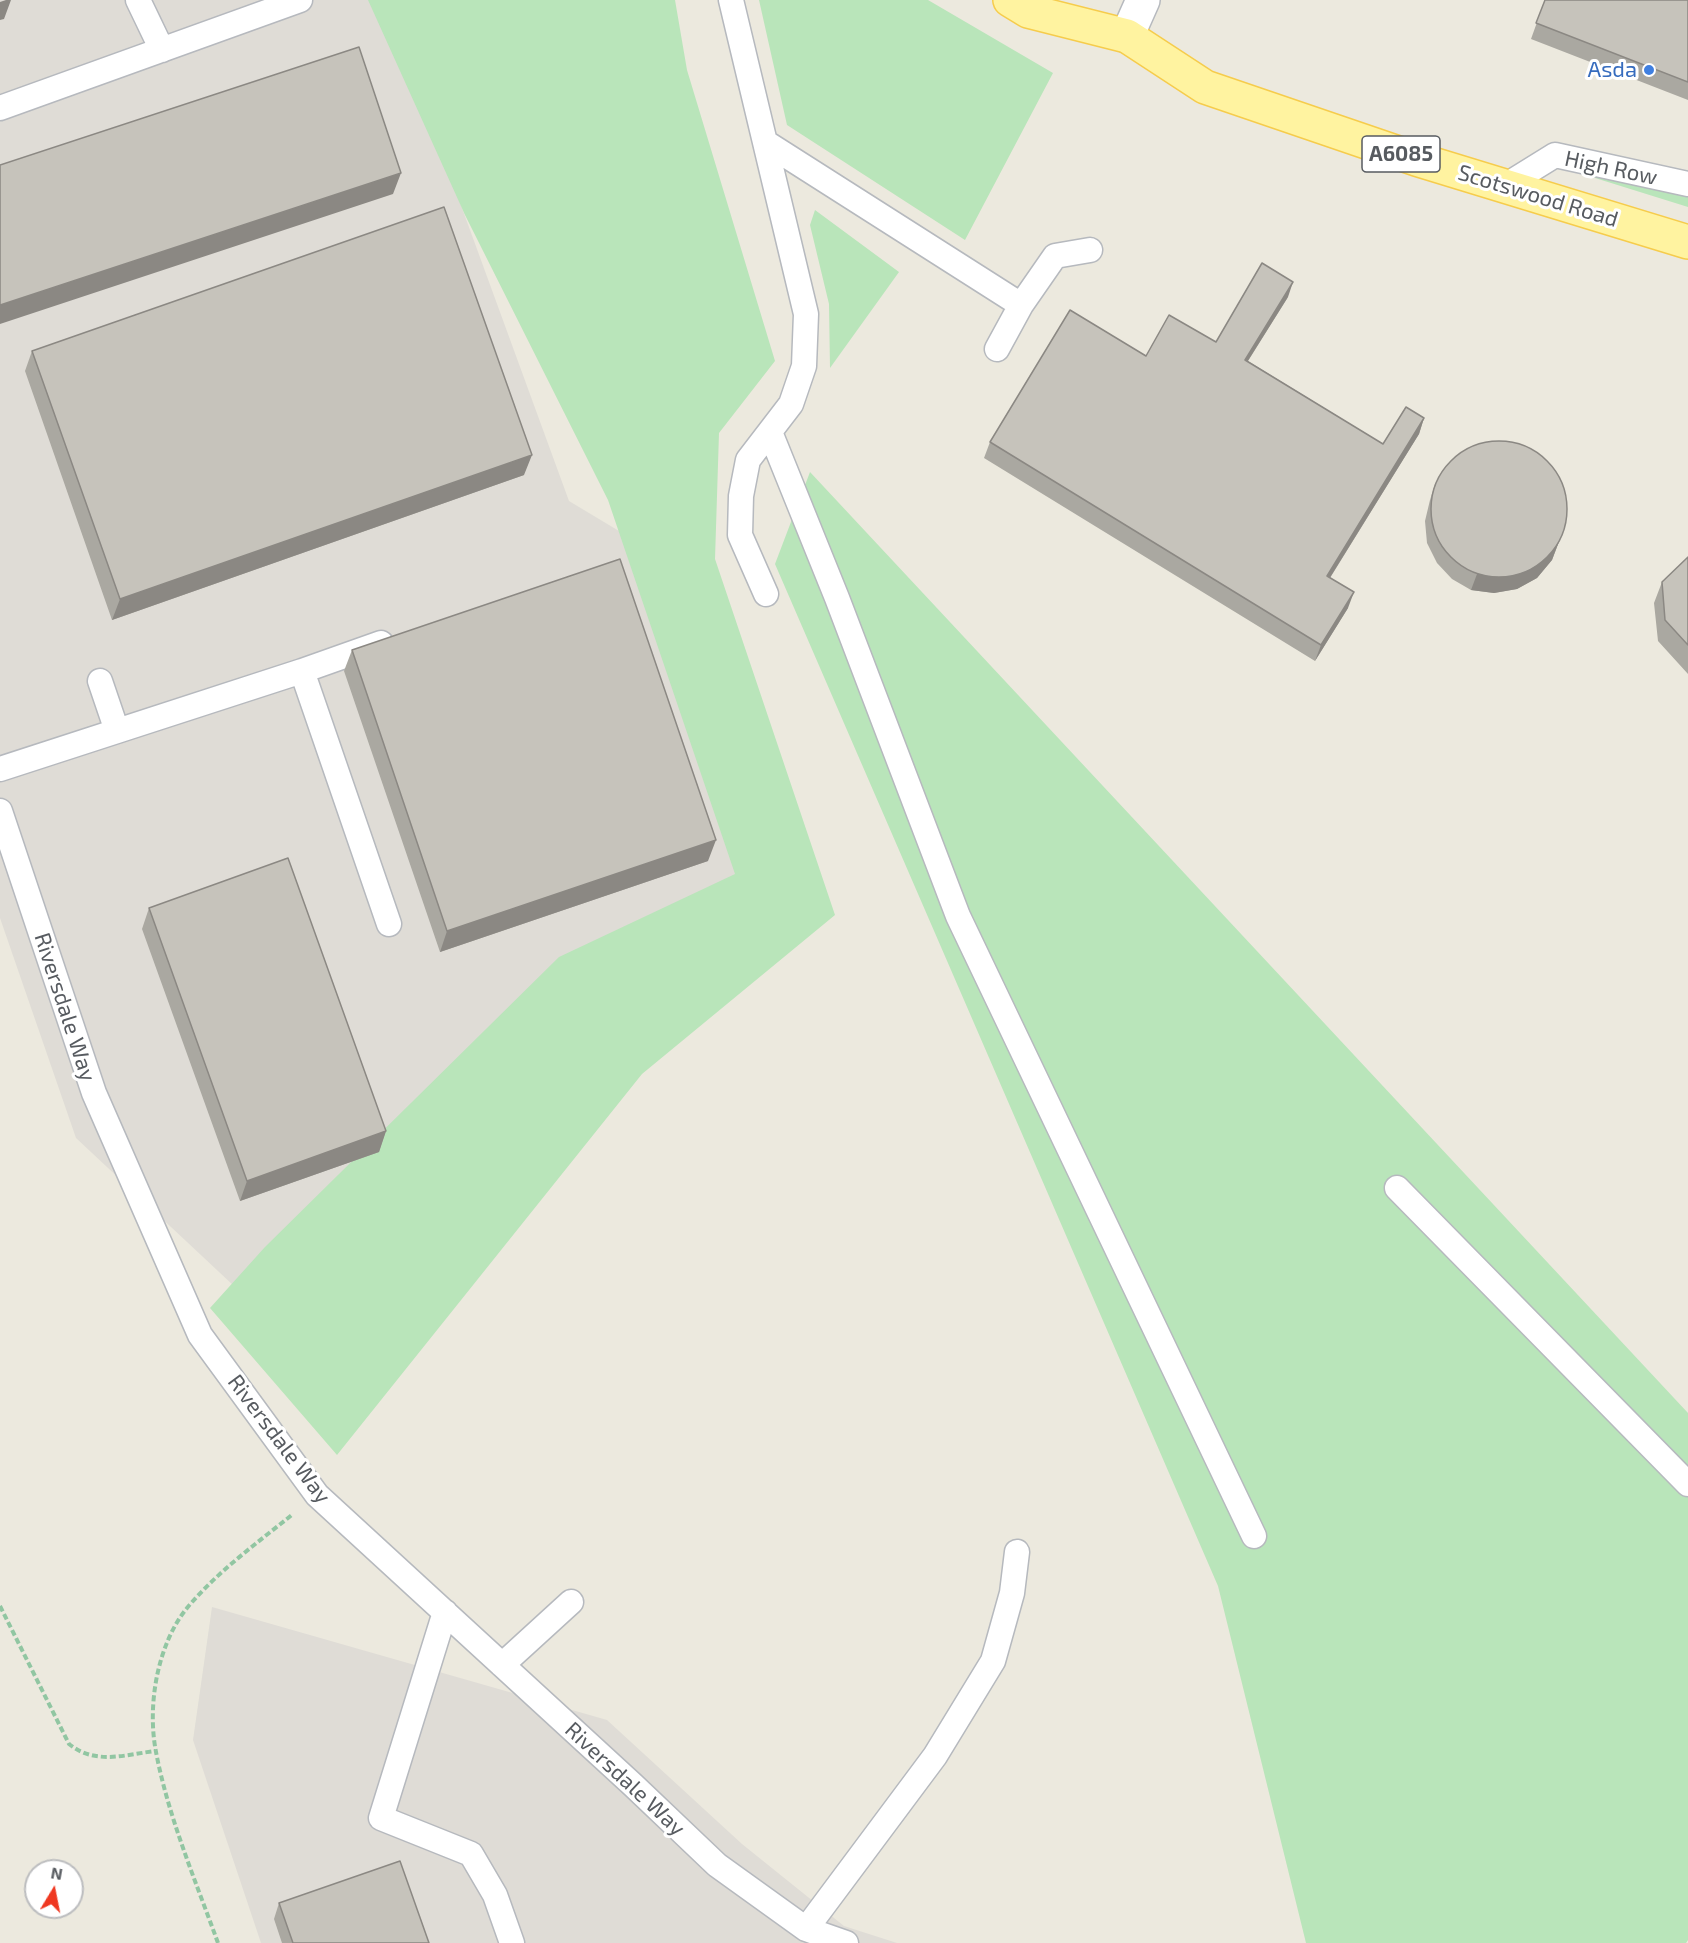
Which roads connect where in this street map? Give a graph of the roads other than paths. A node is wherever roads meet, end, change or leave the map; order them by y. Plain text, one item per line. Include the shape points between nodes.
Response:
1 (138, 0) edge
2 (300, 0) edge
3 (731, 0) edge
4 (1010, 0) edge
5 (1143, 0) edge
6 (1127, 36) junction
7 (162, 50) junction
8 (0, 108) edge
9 (765, 142) junction
10 (1688, 184) edge
11 (1506, 186) junction
12 (1688, 242) edge
13 (1090, 250) dead end
14 (1021, 306) junction
15 (997, 349) dead end
16 (770, 432) junction
17 (766, 594) dead end
18 (400, 637) edge
19 (302, 671) junction
20 (100, 681) dead end
21 (117, 731) junction
22 (0, 769) edge
23 (0, 811) edge
24 (389, 924) dead end
25 (1397, 1188) dead end
26 (1688, 1485) edge
27 (1254, 1536) dead end
28 (1017, 1552) dead end
29 (571, 1602) dead end
30 (445, 1612) junction
31 (502, 1665) junction
32 (806, 1929) junction
33 (512, 1943) edge
34 (846, 1943) edge

1 - 7 lane
2 - 7 lane
3 - 9 lane
4 - 6 main road, A6085 via 1028,11
5 - 6 street
6 - 11 main road, Scotswood Road / A6085 via 1205,87
7 - 8 lane
9 - 14 lane
9 - 16 lane via 807,314 804,366 791,404
10 - 11 lane, High Row via 1554,155
11 - 12 main road, Scotswood Road / A6085
13 - 14 lane via 1055,256
14 - 15 lane
16 - 17 lane via 748,460 741,496 740,535
16 - 27 lane via 958,916
18 - 19 lane
19 - 21 lane
19 - 24 lane
20 - 21 lane
21 - 22 lane
23 - 30 lane, Riversdale Way via 94,1093 200,1335 317,1495
25 - 26 lane
28 - 32 lane via 1012,1593 993,1661 935,1756
29 - 31 lane
30 - 31 lane, Riversdale Way
30 - 33 lane via 381,1818 471,1854 495,1895
31 - 32 lane, Riversdale Way via 717,1865
32 - 34 lane, Riversdale Way

